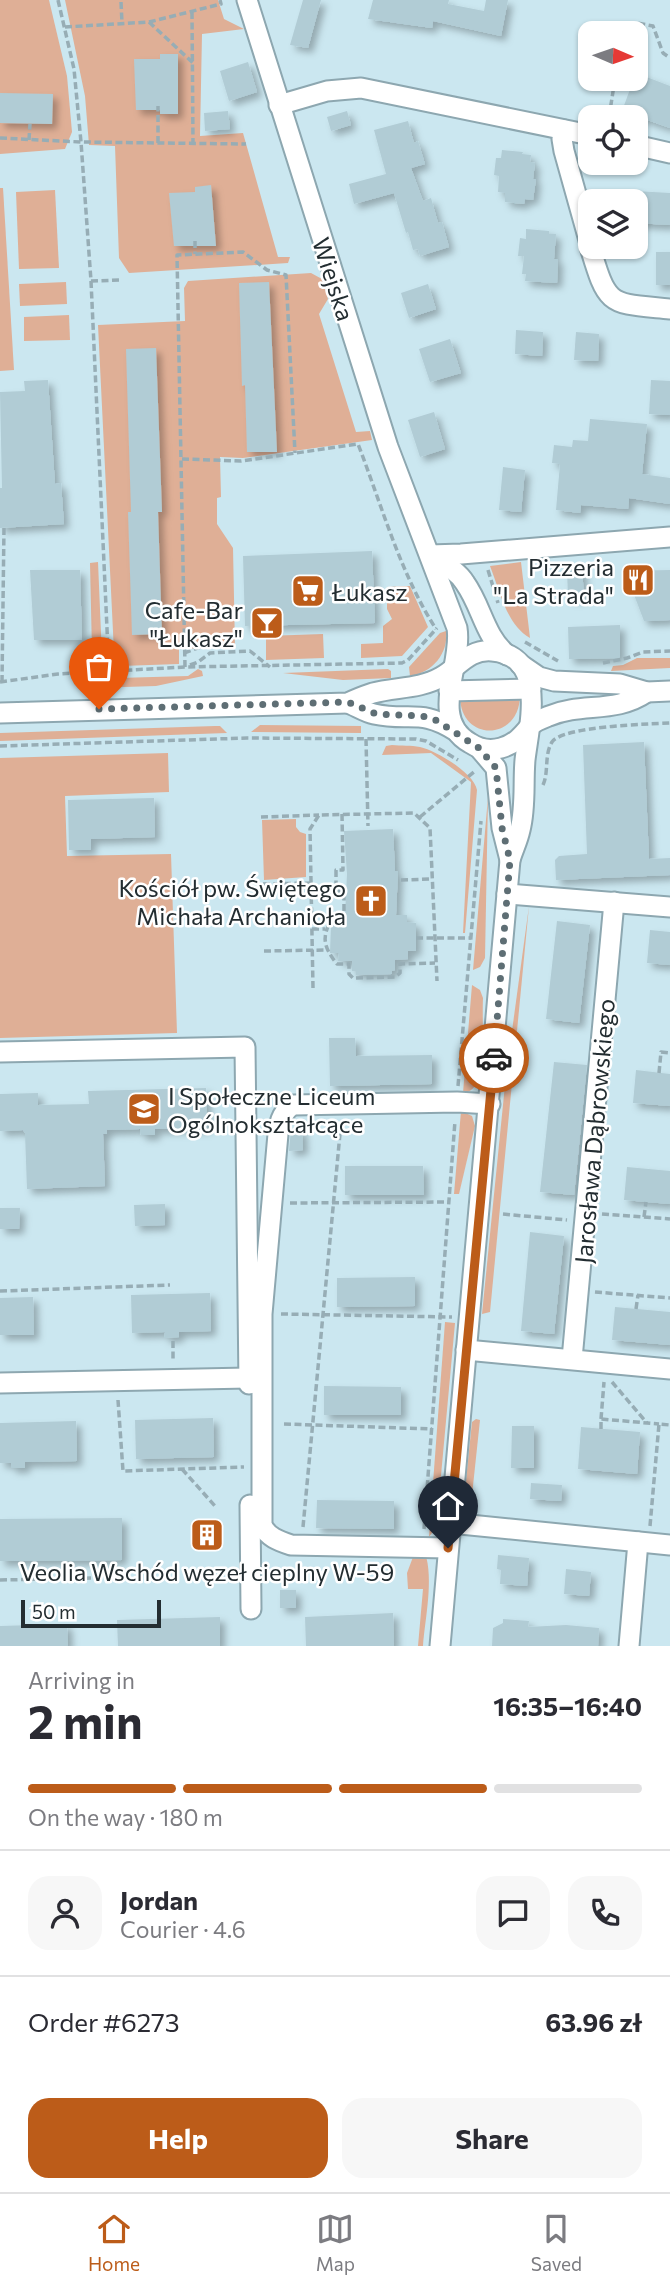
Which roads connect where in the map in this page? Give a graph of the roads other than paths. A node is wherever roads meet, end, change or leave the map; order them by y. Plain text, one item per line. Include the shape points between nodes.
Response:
1 (247, 0) edge
2 (279, 105) junction
3 (564, 130) junction
4 (578, 133) edge
5 (648, 148) edge
6 (670, 153) edge
7 (578, 202) edge
8 (594, 259) edge
9 (670, 309) edge
10 (670, 537) edge
11 (430, 555) junction
12 (510, 657) junction
13 (455, 666) junction
14 (531, 689) junction
15 (449, 691) junction
16 (670, 691) edge
17 (648, 692) junction
18 (348, 702) junction
19 (0, 713) edge
20 (531, 725) junction
21 (456, 732) junction
22 (479, 748) junction
23 (510, 860) junction
24 (507, 894) junction
25 (614, 902) junction
26 (670, 907) edge
27 (0, 1052) edge
28 (490, 1104) junction
29 (466, 1350) junction
30 (572, 1359) junction
31 (670, 1369) edge
32 (248, 1378) junction
33 (0, 1383) edge
34 (450, 1523) junction
35 (644, 1537) junction
36 (670, 1545) edge
37 (448, 1548) junction
38 (251, 1609) dead end
39 (440, 1646) edge
40 (629, 1646) edge

1 - 2 street, Wiejska
2 - 3 street via 327,91 361,88
2 - 11 street, Wiejska via 388,447
3 - 4 street
3 - 7 street via 564,151
5 - 6 street
8 - 9 street via 600,280 615,300 623,305
10 - 11 street
11 - 12 street via 466,583 489,635
11 - 13 street, Wiejska via 457,628
12 - 13 street via 478,652
12 - 14 street
12 - 17 street via 539,677 554,681 620,684
13 - 15 street, Wiejska
13 - 18 street via 431,681
14 - 15 street
14 - 20 street
15 - 21 street
16 - 17 street
17 - 20 street via 623,705 555,714
18 - 19 street
18 - 21 street via 376,714 434,719
20 - 22 street via 505,747
20 - 23 street via 521,828
21 - 22 street
22 - 23 street via 496,768
23 - 24 street
24 - 25 street
24 - 28 street
25 - 26 street
25 - 30 street, Jarosława Dąbrowskiego
27 - 32 street via 245,1047
28 - 29 street
28 - 37 street via 293,1105 278,1127 262,1314 264,1530 291,1545
29 - 30 street
29 - 34 street
30 - 31 street
32 - 33 street
32 - 38 street
34 - 35 street
34 - 37 street
35 - 36 street
35 - 40 street
37 - 39 street

